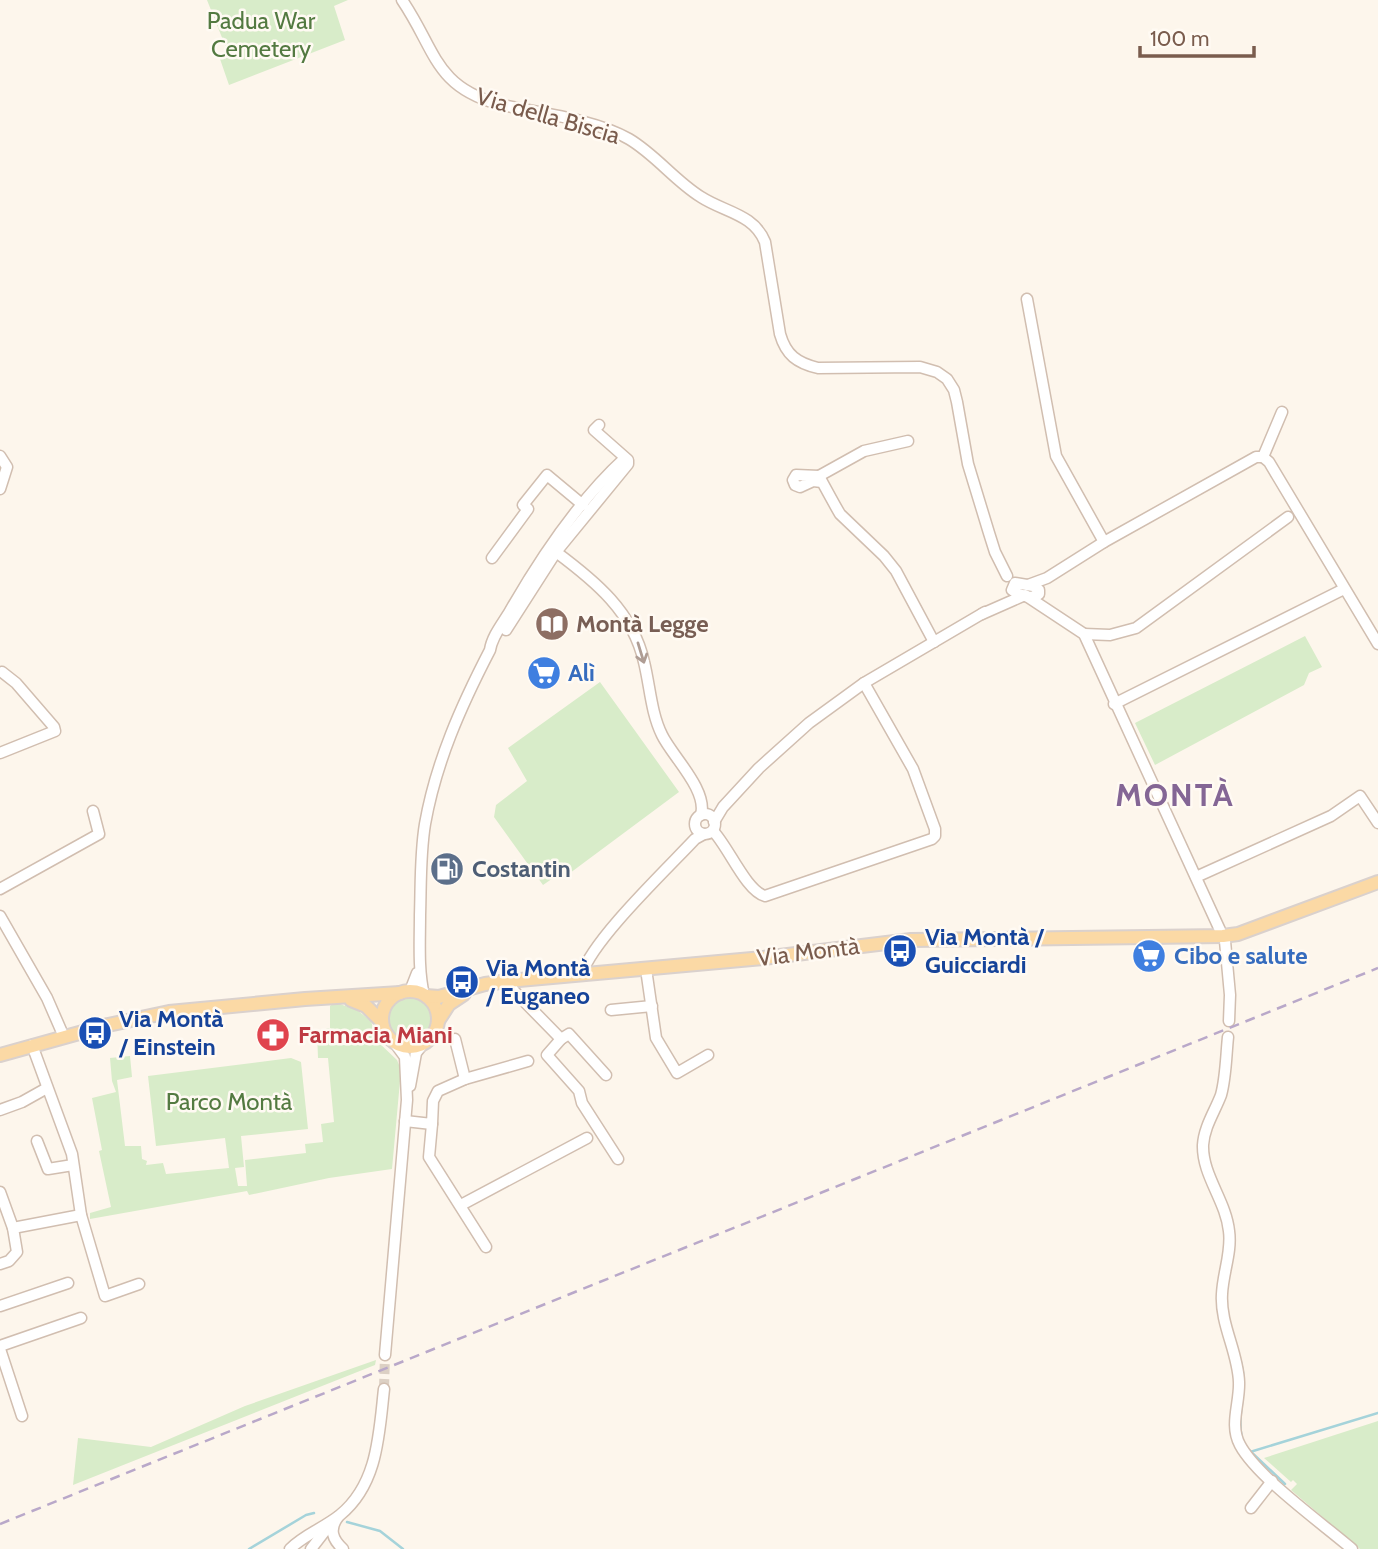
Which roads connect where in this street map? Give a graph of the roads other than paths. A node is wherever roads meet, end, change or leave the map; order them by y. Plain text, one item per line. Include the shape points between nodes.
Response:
1 (402, 0) edge
2 (1027, 299) dead end
3 (1282, 412) dead end
4 (599, 425) dead end
5 (908, 441) dead end
6 (0, 456) edge
7 (1263, 457) junction
8 (627, 459) junction
9 (0, 489) edge
10 (600, 496) junction
11 (583, 505) junction
12 (1288, 517) dead end
13 (582, 518) junction
14 (561, 534) junction
15 (1104, 542) junction
16 (556, 552) junction
17 (492, 558) dead end
18 (534, 571) junction
19 (1047, 578) junction
20 (1019, 588) junction
21 (1344, 589) junction
22 (1039, 593) junction
23 (1048, 611) junction
24 (1084, 634) junction
25 (934, 642) junction
26 (1378, 644) edge
27 (490, 650) junction
28 (2, 672) dead end
29 (864, 683) junction
30 (1114, 704) junction
31 (0, 753) edge
32 (93, 811) dead end
33 (1378, 823) edge
34 (704, 826) junction
35 (1196, 877) junction
36 (1378, 882) edge
37 (0, 889) edge
38 (0, 916) edge
39 (1223, 936) junction
40 (421, 959) junction
41 (646, 969) junction
42 (582, 974) junction
43 (508, 981) junction
44 (481, 985) junction
45 (405, 993) junction
46 (425, 996) junction
47 (337, 997) junction
48 (652, 1006) junction
49 (611, 1010) dead end
50 (438, 1021) junction
51 (1229, 1021) dead end
52 (383, 1022) junction
53 (64, 1037) junction
54 (1228, 1037) dead end
55 (455, 1039) dead end
56 (561, 1039) junction
57 (394, 1042) junction
58 (423, 1044) junction
59 (32, 1045) junction
60 (0, 1055) edge
61 (708, 1055) dead end
62 (528, 1061) dead end
63 (606, 1075) dead end
64 (465, 1079) junction
65 (47, 1088) junction
66 (407, 1100) junction
67 (0, 1110) edge
68 (405, 1121) junction
69 (432, 1124) junction
70 (587, 1138) dead end
71 (37, 1142) dead end
72 (618, 1159) dead end
73 (73, 1165) junction
74 (0, 1192) edge
75 (461, 1205) junction
76 (81, 1215) junction
77 (13, 1227) junction
78 (486, 1247) dead end
79 (0, 1264) edge
80 (68, 1283) dead end
81 (139, 1284) dead end
82 (0, 1306) edge
83 (80, 1318) dead end
84 (0, 1348) edge
85 (385, 1355) tunnel mouth
86 (384, 1389) tunnel mouth
87 (22, 1416) dead end
88 (1272, 1481) junction
89 (1251, 1508) dead end
90 (336, 1519) junction
91 (308, 1534) junction
92 (290, 1549) edge
93 (306, 1549) edge
94 (311, 1549) edge
95 (343, 1549) edge
96 (1352, 1549) edge

1 - 20 street, Via della Biscia via 439,65 460,88 490,102 607,129 638,146 700,197 753,223 765,242 784,347 802,364 818,368 920,367 947,379 954,390 968,464 995,552
2 - 15 street via 1056,456
3 - 7 street
4 - 8 street via 594,430
5 - 25 street via 864,451 821,479 840,514 896,571
6 - 9 street via 7,467
7 - 15 street
7 - 21 street
8 - 10 street via 626,467
8 - 11 street
10 - 11 street
10 - 13 street
11 - 13 street
11 - 14 street
11 - 17 street via 547,475
12 - 24 street via 1136,628 1110,635
13 - 16 street
14 - 16 street
14 - 18 street
15 - 19 street
16 - 18 street
16 - 27 street
16 -> 34 street via 602,589 629,624 641,649 660,733 701,799
18 - 27 street
19 - 20 street
19 - 22 street
20 - 22 street via 1035,597
20 - 23 street, Via della Biscia
20 - 25 street
21 - 26 street
21 - 30 street
22 - 23 street, Via della Biscia
23 - 24 street, Via della Biscia
24 - 30 street
25 - 29 street
27 - 40 street via 449,737 425,825
28 - 31 street via 16,682 55,731
29 - 34 street via 788,740
29 - 34 street via 913,769 932,819 932,839 761,896
30 - 35 street
32 - 37 street via 99,834
33 - 35 street via 1360,796 1331,816
34 - 42 street via 604,939
35 - 39 street
36 - 39 main road, Via Montà
38 - 53 street
39 - 41 main road, Via Montà via 911,940
39 - 51 street via 1229,969
40 - 45 street via 415,985
40 - 46 street
41 - 42 main road, Via Montà
41 - 48 street
42 - 43 main road, Via Montà
43 - 44 main road, Via Montà
43 - 56 street
44 - 46 main road, Via Montà via 439,997
44 - 50 main road, Via Montà via 449,1004
45 - 46 main road, Via Montà
45 - 47 main road, Via Montà
45 - 52 main road via 389,1002
46 - 50 main road via 435,1007
47 - 52 main road, Via Montà via 366,1006
47 - 53 main road, Via Montà via 139,1017
48 - 49 street
48 - 61 street via 656,1038 677,1073
50 - 58 main road, Via Montà
52 - 57 main road, Via Montà
53 - 59 main road, Via Montà
54 - 88 street via 1223,1083 1203,1151 1229,1227 1221,1295 1238,1373 1235,1429 1242,1448
55 - 64 street
56 - 63 street via 569,1034
56 - 72 street via 547,1055 579,1091
57 - 58 main road via 405,1047
57 - 66 street via 405,1057
58 - 66 street via 416,1053
59 - 60 main road, Via Montà
59 - 65 street
62 - 64 street
64 - 69 street via 435,1096
65 - 67 street
65 - 73 street
66 - 68 street
68 - 69 street
68 - 85 street
69 - 75 street via 429,1157
70 - 75 street
71 - 73 street via 48,1169
73 - 76 street
74 - 77 street
75 - 78 street
76 - 77 street
76 - 81 street via 105,1296
77 - 79 street via 17,1252
80 - 82 street
83 - 84 street
84 - 87 street
86 - 90 street via 373,1465 356,1498
88 - 89 street
88 - 96 street
90 - 91 street
90 - 94 street
90 - 95 street via 333,1536
91 - 92 street
91 - 93 street

